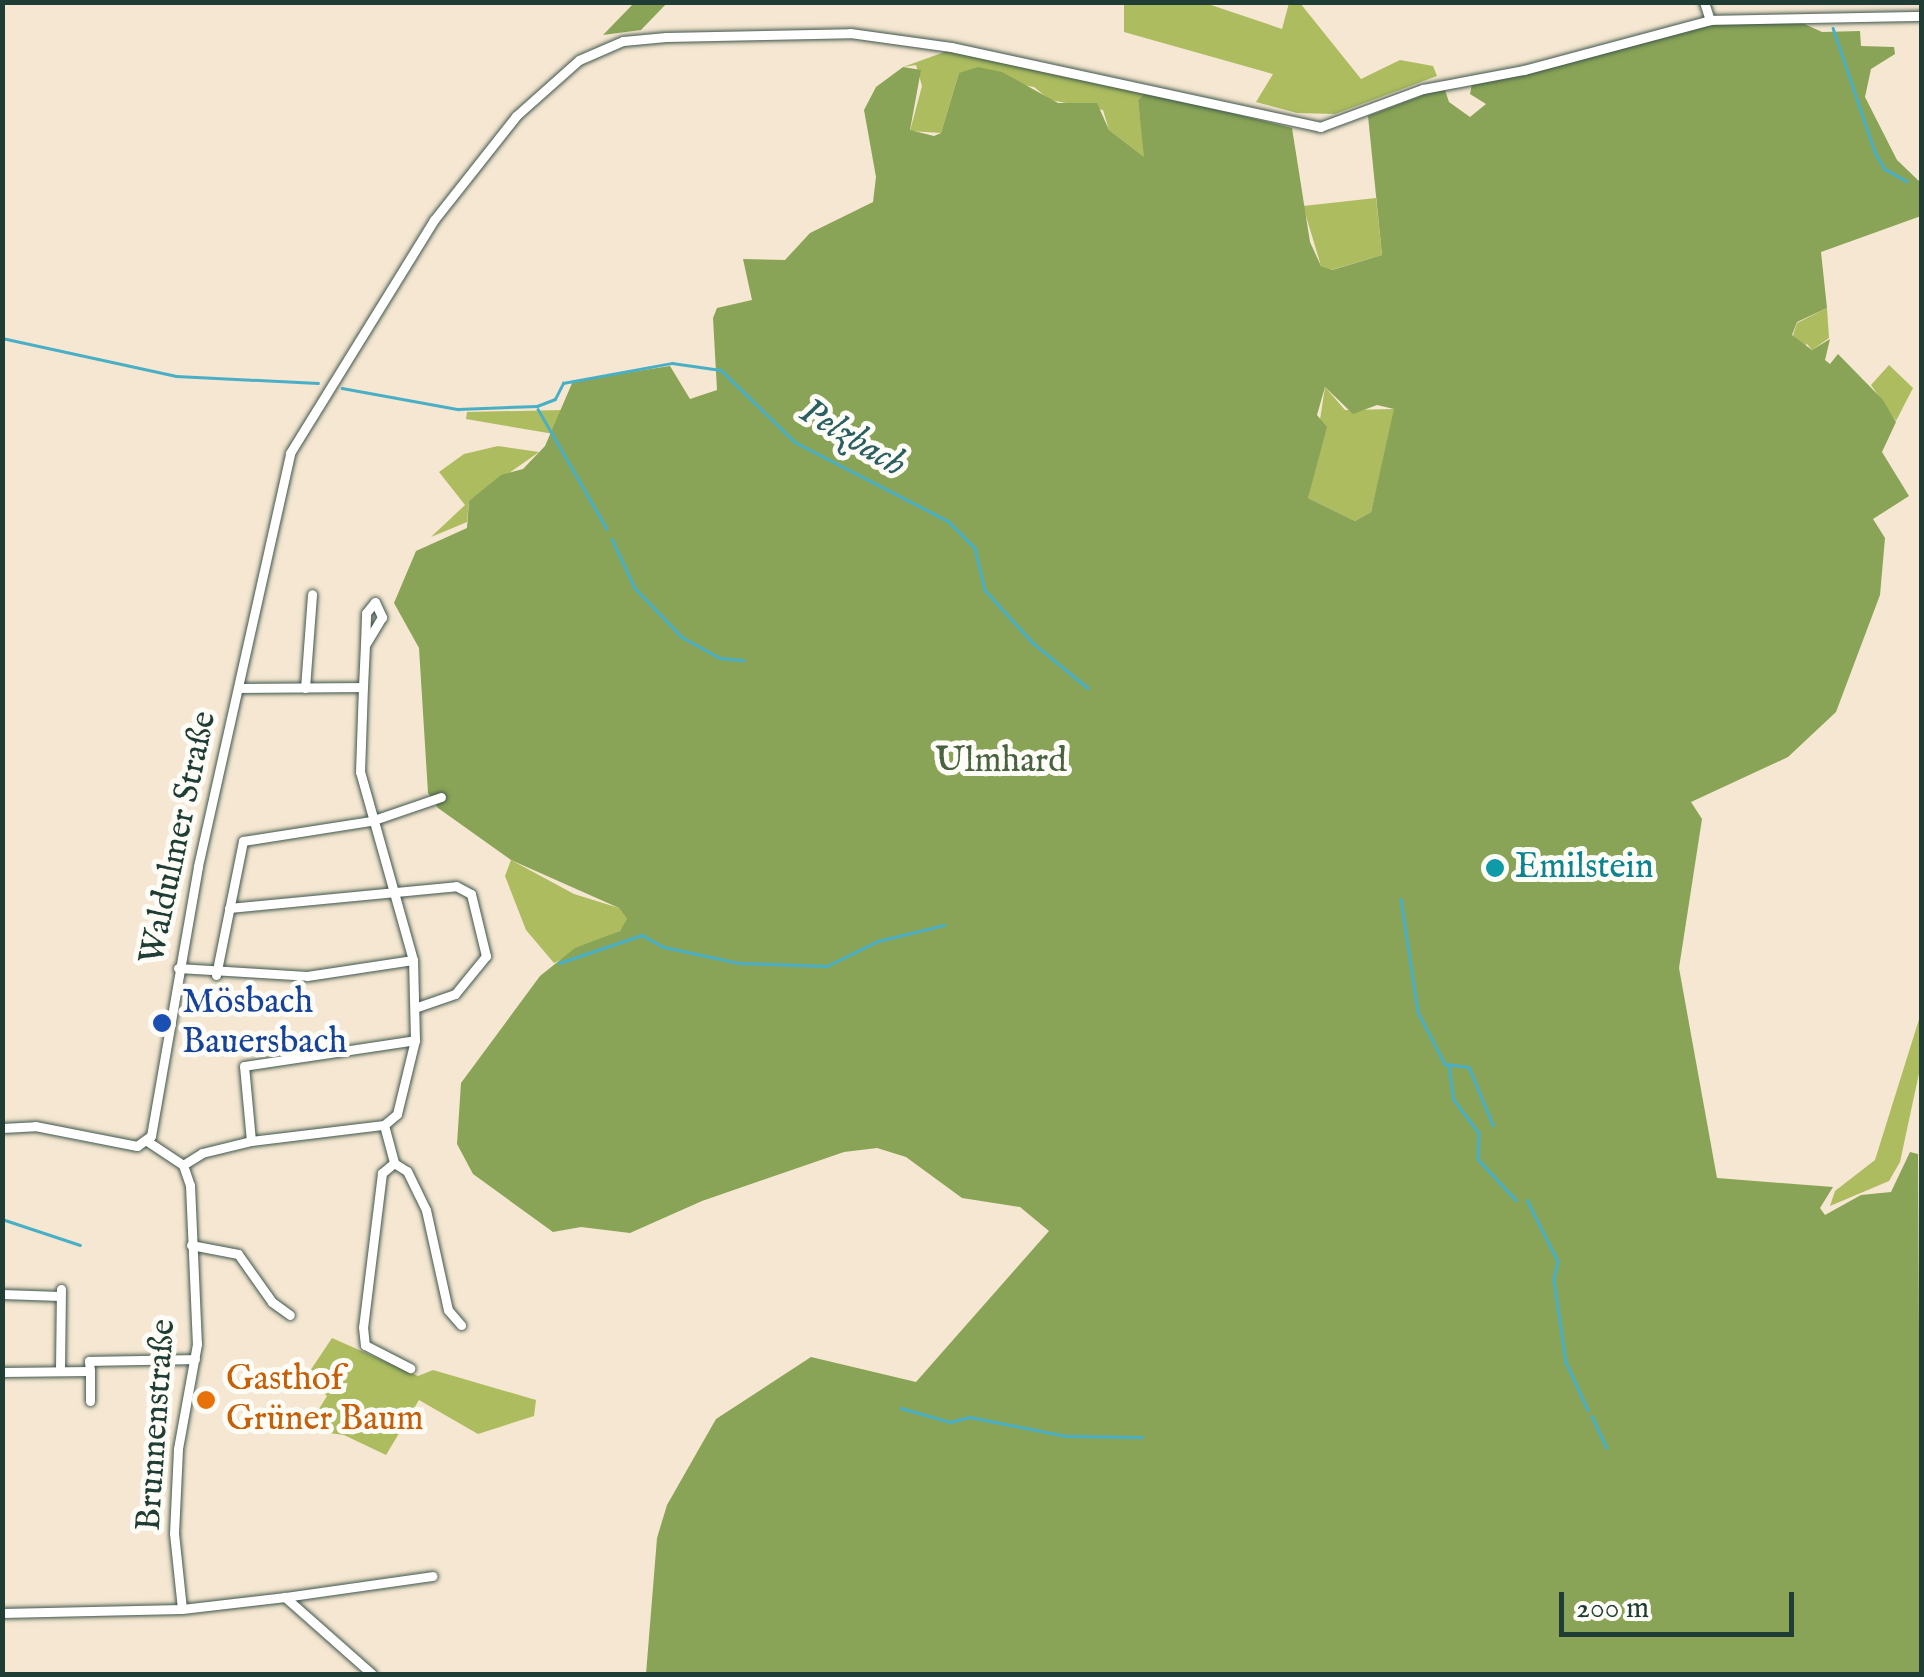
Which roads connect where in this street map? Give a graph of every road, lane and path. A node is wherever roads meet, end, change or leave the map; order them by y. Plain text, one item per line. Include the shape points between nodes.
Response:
1 (1704, 2) edge
2 (1922, 16) edge
3 (1710, 20) junction
4 (312, 594) dead end
5 (365, 646) dead end
6 (363, 687) junction
7 (240, 688) junction
8 (306, 688) junction
9 (441, 797) dead end
10 (371, 821) junction
11 (398, 892) junction
12 (229, 908) junction
13 (413, 960) junction
14 (178, 968) junction
15 (216, 974) junction
16 (418, 1007) junction
17 (415, 1040) junction
18 (384, 1125) junction
19 (2, 1128) edge
20 (147, 1141) junction
21 (251, 1141) junction
22 (394, 1163) junction
23 (183, 1165) junction
24 (191, 1245) junction
25 (2, 1294) edge
26 (290, 1315) dead end
27 (461, 1326) dead end
28 (195, 1359) junction
29 (410, 1368) dead end
30 (60, 1370) junction
31 (2, 1372) edge
32 (90, 1372) junction
33 (90, 1401) dead end
34 (433, 1576) dead end
35 (286, 1597) junction
36 (182, 1608) junction
37 (2, 1613) edge
38 (372, 1674) edge

1 - 3 street
2 - 3 street, Waldulmer Straße
3 - 7 street, Waldulmer Straße via 1399,96 1320,127 892,36 799,30 666,37 600,49 535,96 434,220 296,440 279,485
4 - 8 street
5 - 6 street
6 - 8 street
6 - 10 street via 360,772
7 - 8 street
7 - 14 street, Waldulmer Straße
9 - 10 street
10 - 11 street
10 - 12 street via 243,841
11 - 12 street
11 - 13 street
11 - 16 street via 438,886 470,894 488,944 463,987
12 - 15 street
13 - 15 street via 339,975
13 - 16 street
14 - 15 street
14 - 20 street, Waldulmer Straße
16 - 17 street
17 - 18 street via 397,1114
17 - 21 street via 244,1066
18 - 21 street
18 - 22 street
19 - 20 street via 34,1126 137,1146
20 - 23 street
21 - 23 street
22 - 27 street via 407,1171 426,1210 448,1310
22 - 29 street via 382,1174 364,1346
23 - 24 street, Brunnenstraße
24 - 26 street via 238,1254 272,1302
24 - 28 street, Brunnenstraße
25 - 30 street via 60,1292
28 - 32 street via 89,1362
28 - 36 street, Brunnenstraße via 176,1497
30 - 31 street
30 - 32 street
32 - 33 street
34 - 35 street
35 - 36 street
35 - 38 street
36 - 37 street

